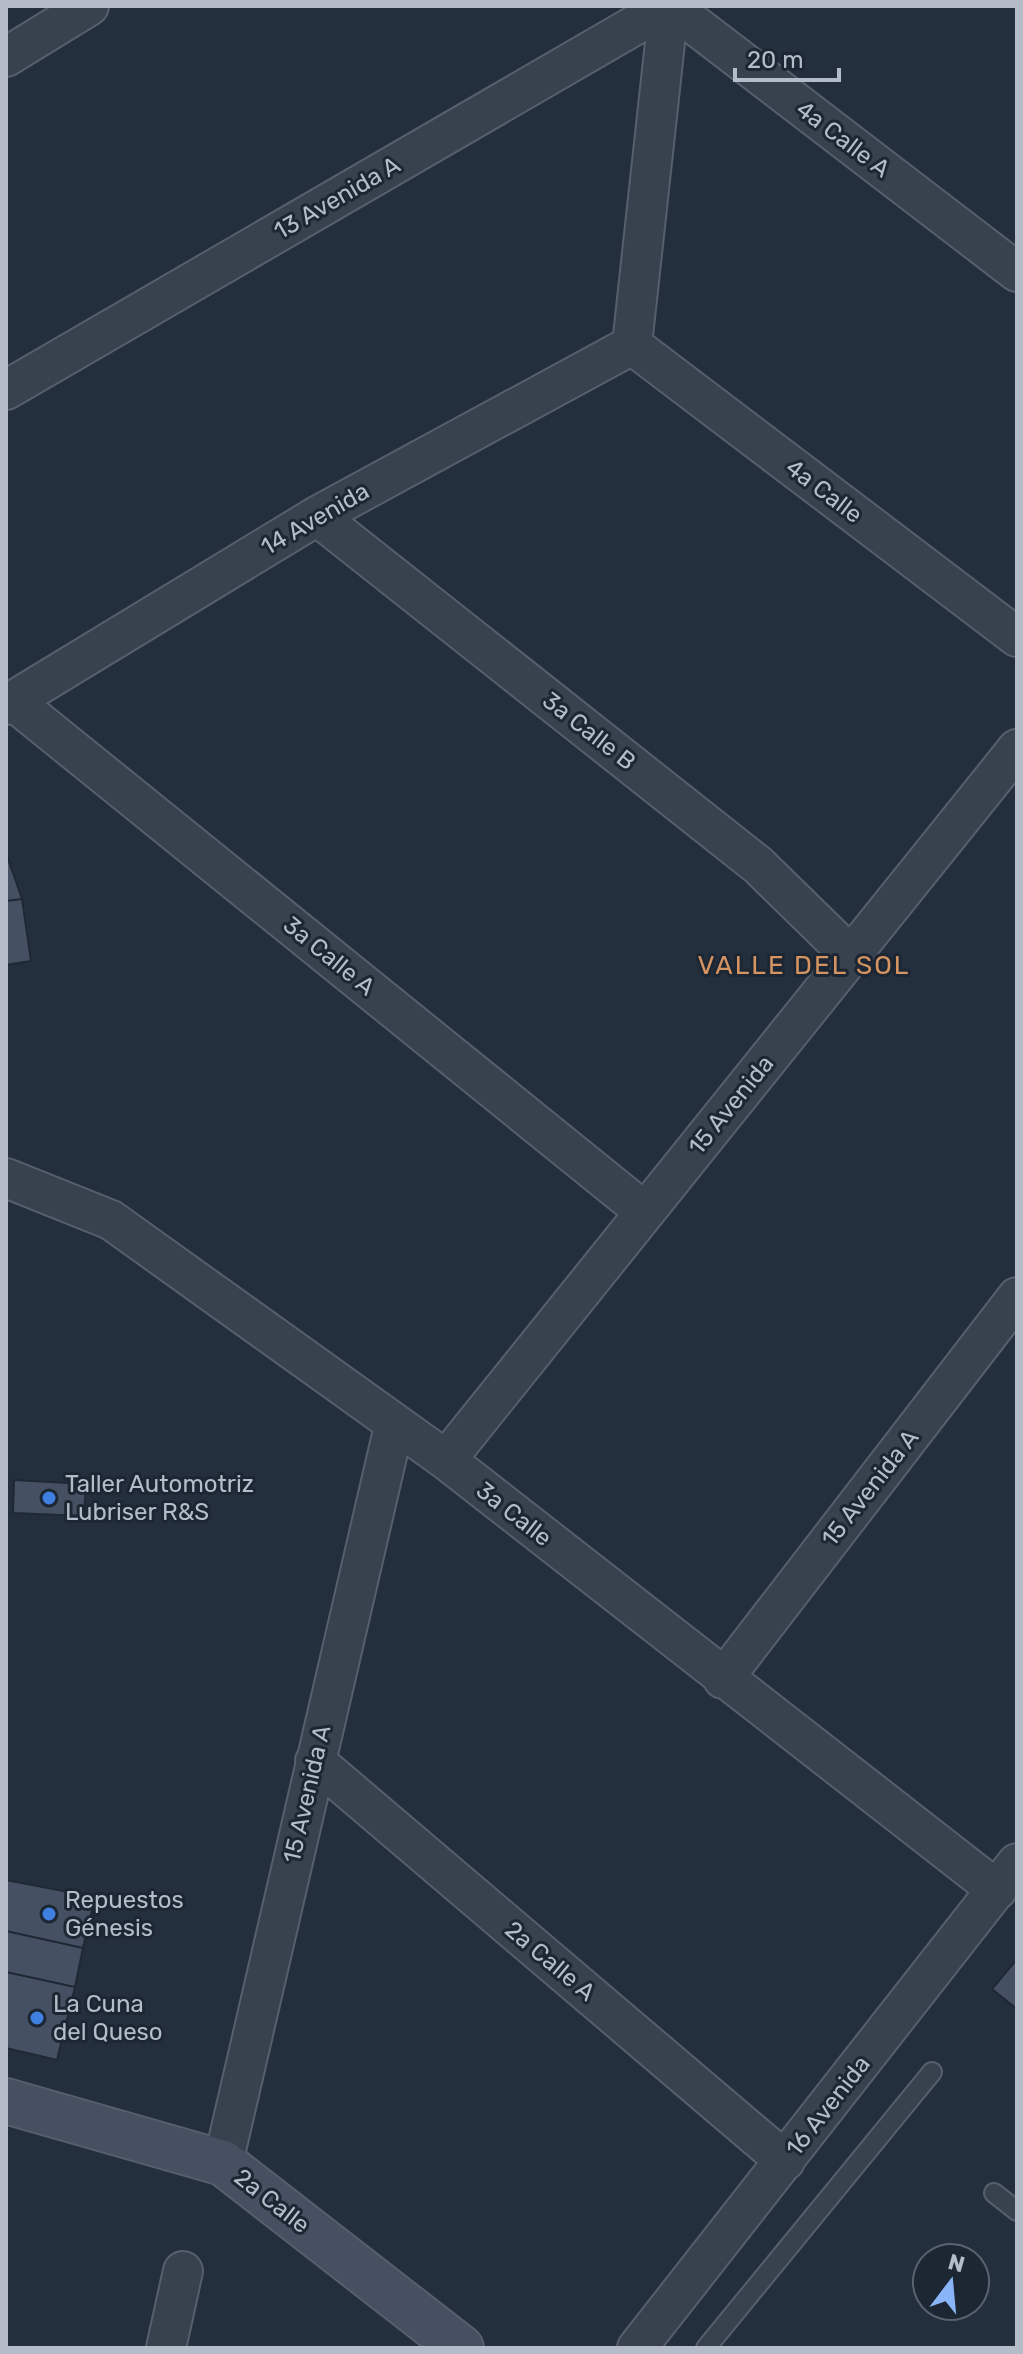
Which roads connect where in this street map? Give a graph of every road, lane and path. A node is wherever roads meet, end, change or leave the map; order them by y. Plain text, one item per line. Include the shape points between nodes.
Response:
1 (89, 6) edge
2 (669, 6) edge
3 (6, 57) edge
4 (1017, 272) edge
5 (632, 345) junction
6 (6, 390) edge
7 (317, 516) junction
8 (1017, 637) edge
9 (10, 703) edge
10 (1017, 749) edge
11 (851, 956) junction
12 (6, 1178) edge
13 (645, 1212) junction
14 (1017, 1297) edge
15 (394, 1426) junction
16 (446, 1460) junction
17 (723, 1679) junction
18 (315, 1761) junction
19 (1007, 1877) edge
20 (932, 2072) dead end
21 (6, 2101) edge
22 (785, 2161) junction
23 (223, 2163) junction
24 (994, 2193) dead end
25 (1017, 2211) edge
26 (183, 2271) dead end
27 (166, 2348) edge
28 (461, 2348) edge
29 (637, 2348) edge
30 (706, 2348) edge

1 - 3 street
2 - 4 street, 4a Calle A
2 - 5 street
2 - 6 street, 13 Avenida A
5 - 7 street, 14 Avenida
5 - 8 street, 4a Calle
7 - 9 street, 14 Avenida
7 - 11 street, 3a Calle B via 758,865
9 - 13 street, 3a Calle A
10 - 11 street, 15 Avenida
11 - 13 street, 15 Avenida
12 - 15 street, 3a Calle via 111,1220
13 - 16 street, 15 Avenida
14 - 17 street, 15 Avenida A
15 - 16 street, 3a Calle
15 - 18 street, 15 Avenida A
16 - 17 street, 3a Calle
17 - 19 street, 3a Calle
18 - 22 street, 2a Calle A
18 - 23 street, 15 Avenida A
19 - 22 street, 16 Avenida
20 - 30 lane
21 - 23 main road, 2a Calle
22 - 29 street, 16 Avenida
23 - 28 main road, 2a Calle
24 - 25 lane
26 - 27 street

